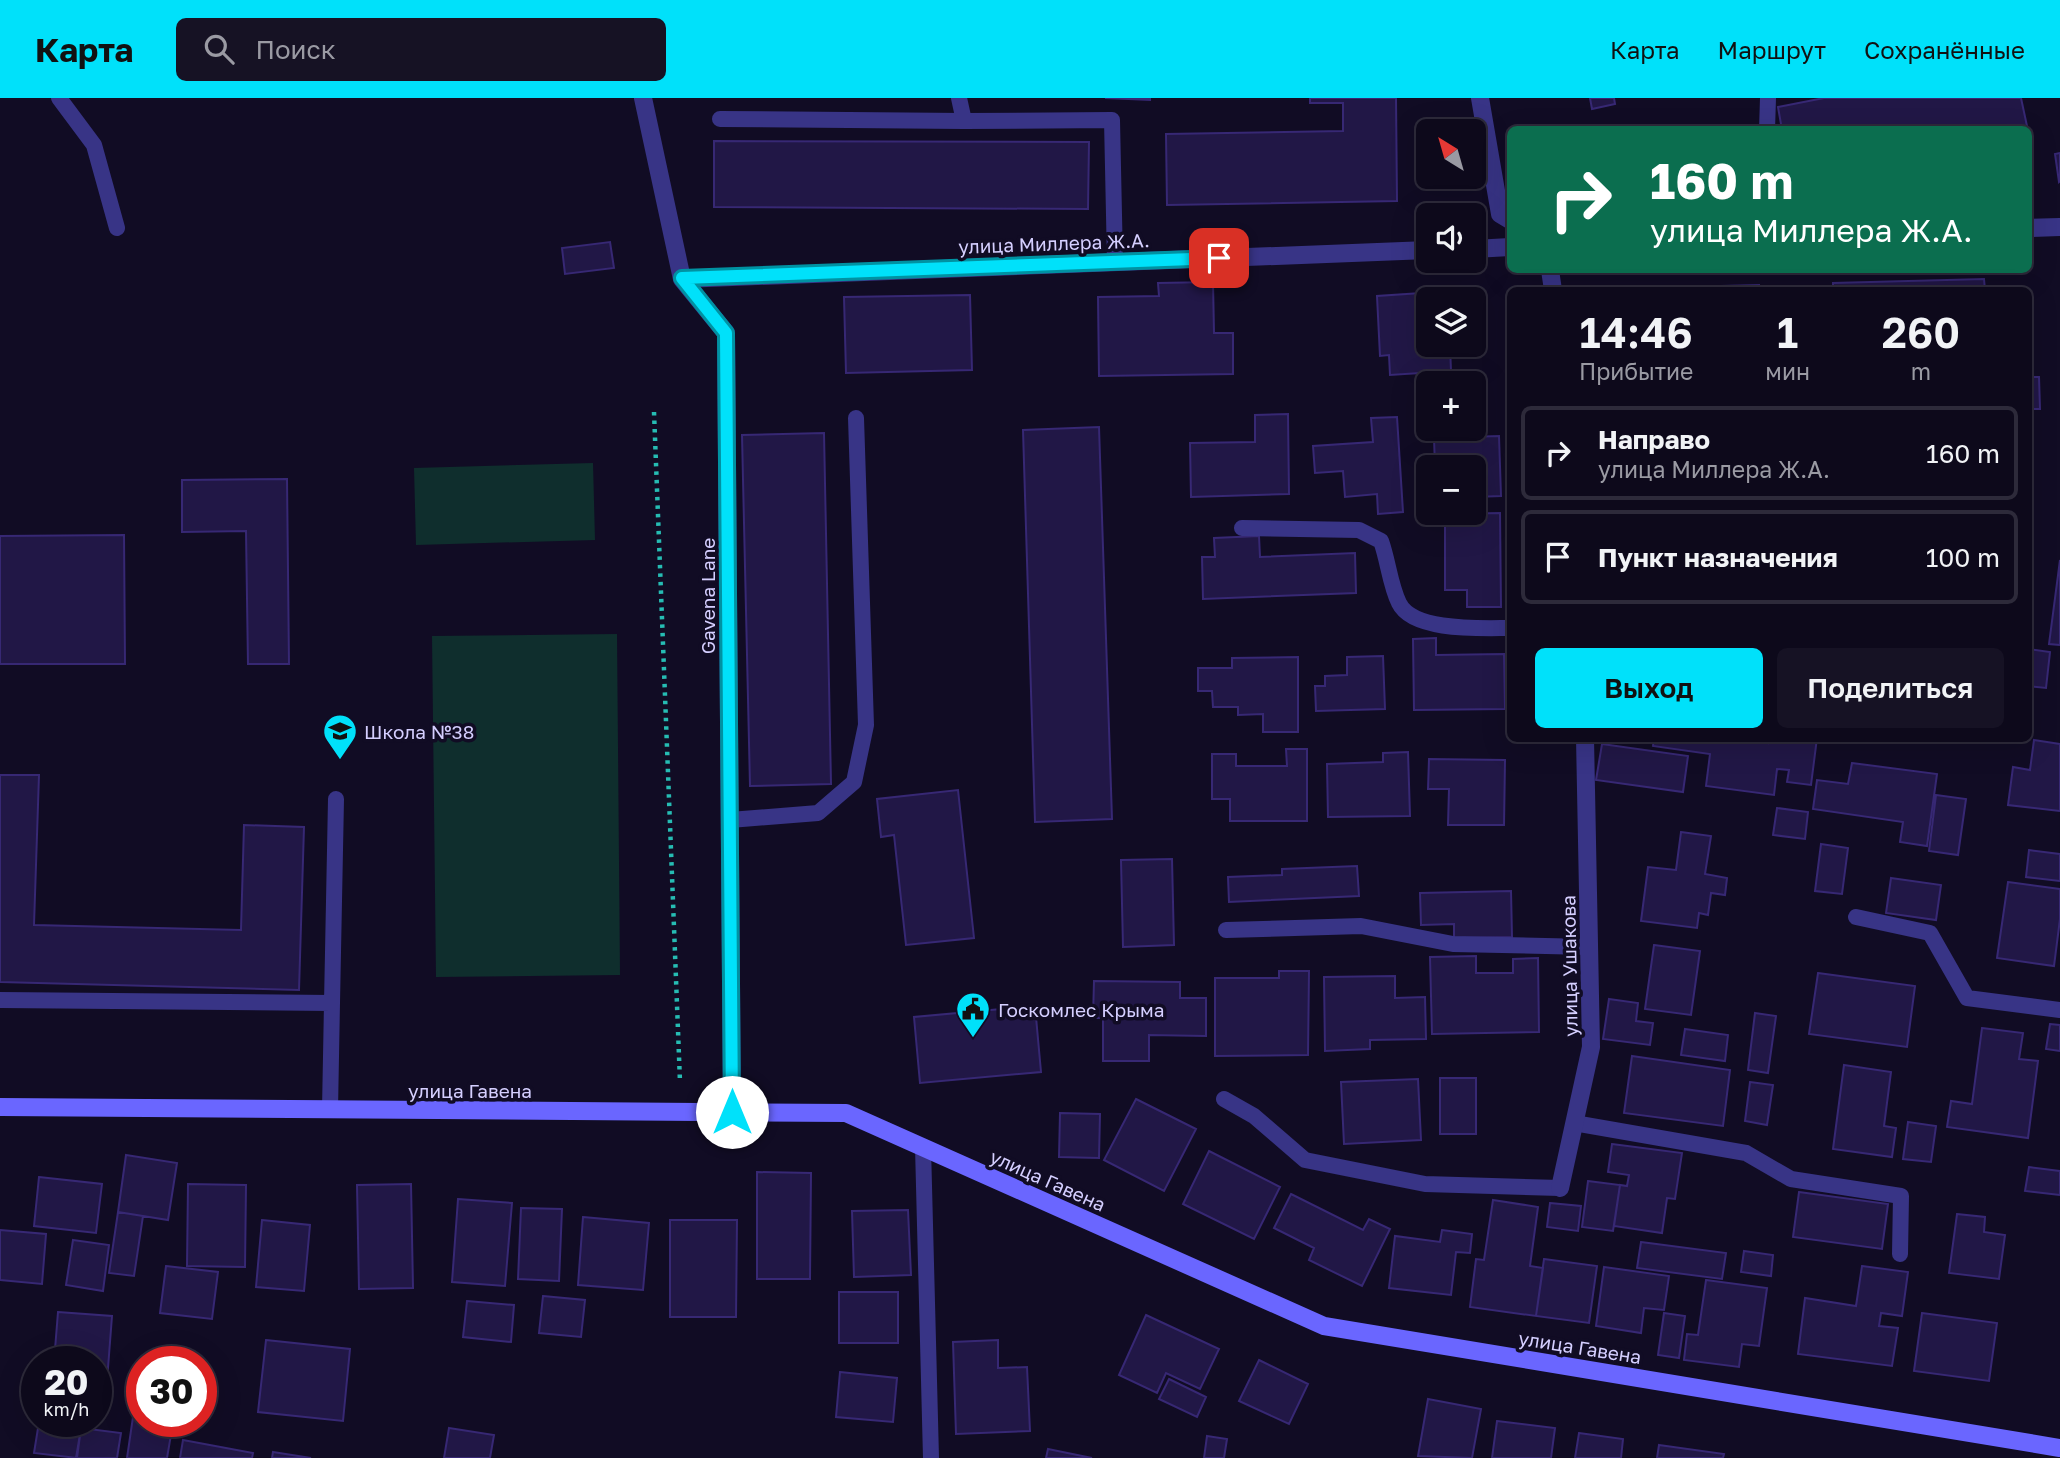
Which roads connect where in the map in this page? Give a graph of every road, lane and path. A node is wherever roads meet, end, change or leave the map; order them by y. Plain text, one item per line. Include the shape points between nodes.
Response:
1 (59, 98) edge
2 (643, 98) edge
3 (959, 98) edge
4 (1480, 98) edge
5 (1768, 98) edge
6 (720, 119) dead end
7 (964, 121) junction
8 (1767, 126) edge
9 (1507, 218) edge
10 (2060, 227) edge
11 (117, 228) dead end
12 (2032, 228) edge
13 (1507, 247) edge
14 (1486, 248) edge
15 (1416, 250) edge
16 (1115, 262) junction
17 (682, 278) junction
18 (654, 412) dead end
19 (856, 418) dead end
20 (1242, 528) dead end
21 (1507, 628) edge
22 (1585, 742) edge
23 (336, 799) dead end
24 (730, 820) junction
25 (1856, 917) dead end
26 (1226, 930) dead end
27 (1589, 947) junction
28 (0, 1000) edge
29 (332, 1003) junction
30 (2060, 1010) edge
31 (680, 1082) dead end
32 (1224, 1099) dead end
33 (0, 1107) edge
34 (330, 1110) junction
35 (732, 1112) junction
36 (1574, 1123) junction
37 (923, 1147) junction
38 (1560, 1188) joint
39 (1900, 1254) dead end
40 (2060, 1448) edge
41 (931, 1458) edge

1 - 11 lane via 94,145
2 - 17 street, Gavena Lane
3 - 7 lane
4 - 9 street via 1500,214
5 - 8 lane
6 - 7 lane
7 - 16 lane via 1112,120
10 - 12 street
13 - 14 street
15 - 16 street, улица Миллера Ж.А.
16 - 17 street, улица Миллера Ж.А.
17 - 24 street, Gavena Lane via 726,333
18 - 31 path
19 - 24 lane via 866,725 853,782 818,813
20 - 21 lane via 1359,530 1381,541 1399,605 1418,621
22 - 27 street, улица Ушакова
23 - 29 lane
24 - 35 street, Gavena Lane
25 - 30 lane via 1930,933 1967,998
26 - 27 lane via 1361,926 1453,944
27 - 36 street, улица Ушакова via 1591,1047
28 - 29 lane
29 - 34 lane
32 - 38 lane via 1254,1116 1304,1160 1425,1184
33 - 34 street, улица Гавена
34 - 35 street, улица Гавена
35 - 37 street, улица Гавена via 846,1113
36 - 38 street, улица Ушакова
36 - 39 lane via 1746,1153 1791,1180 1901,1196
37 - 40 street, улица Гавена via 1324,1326
37 - 41 lane

